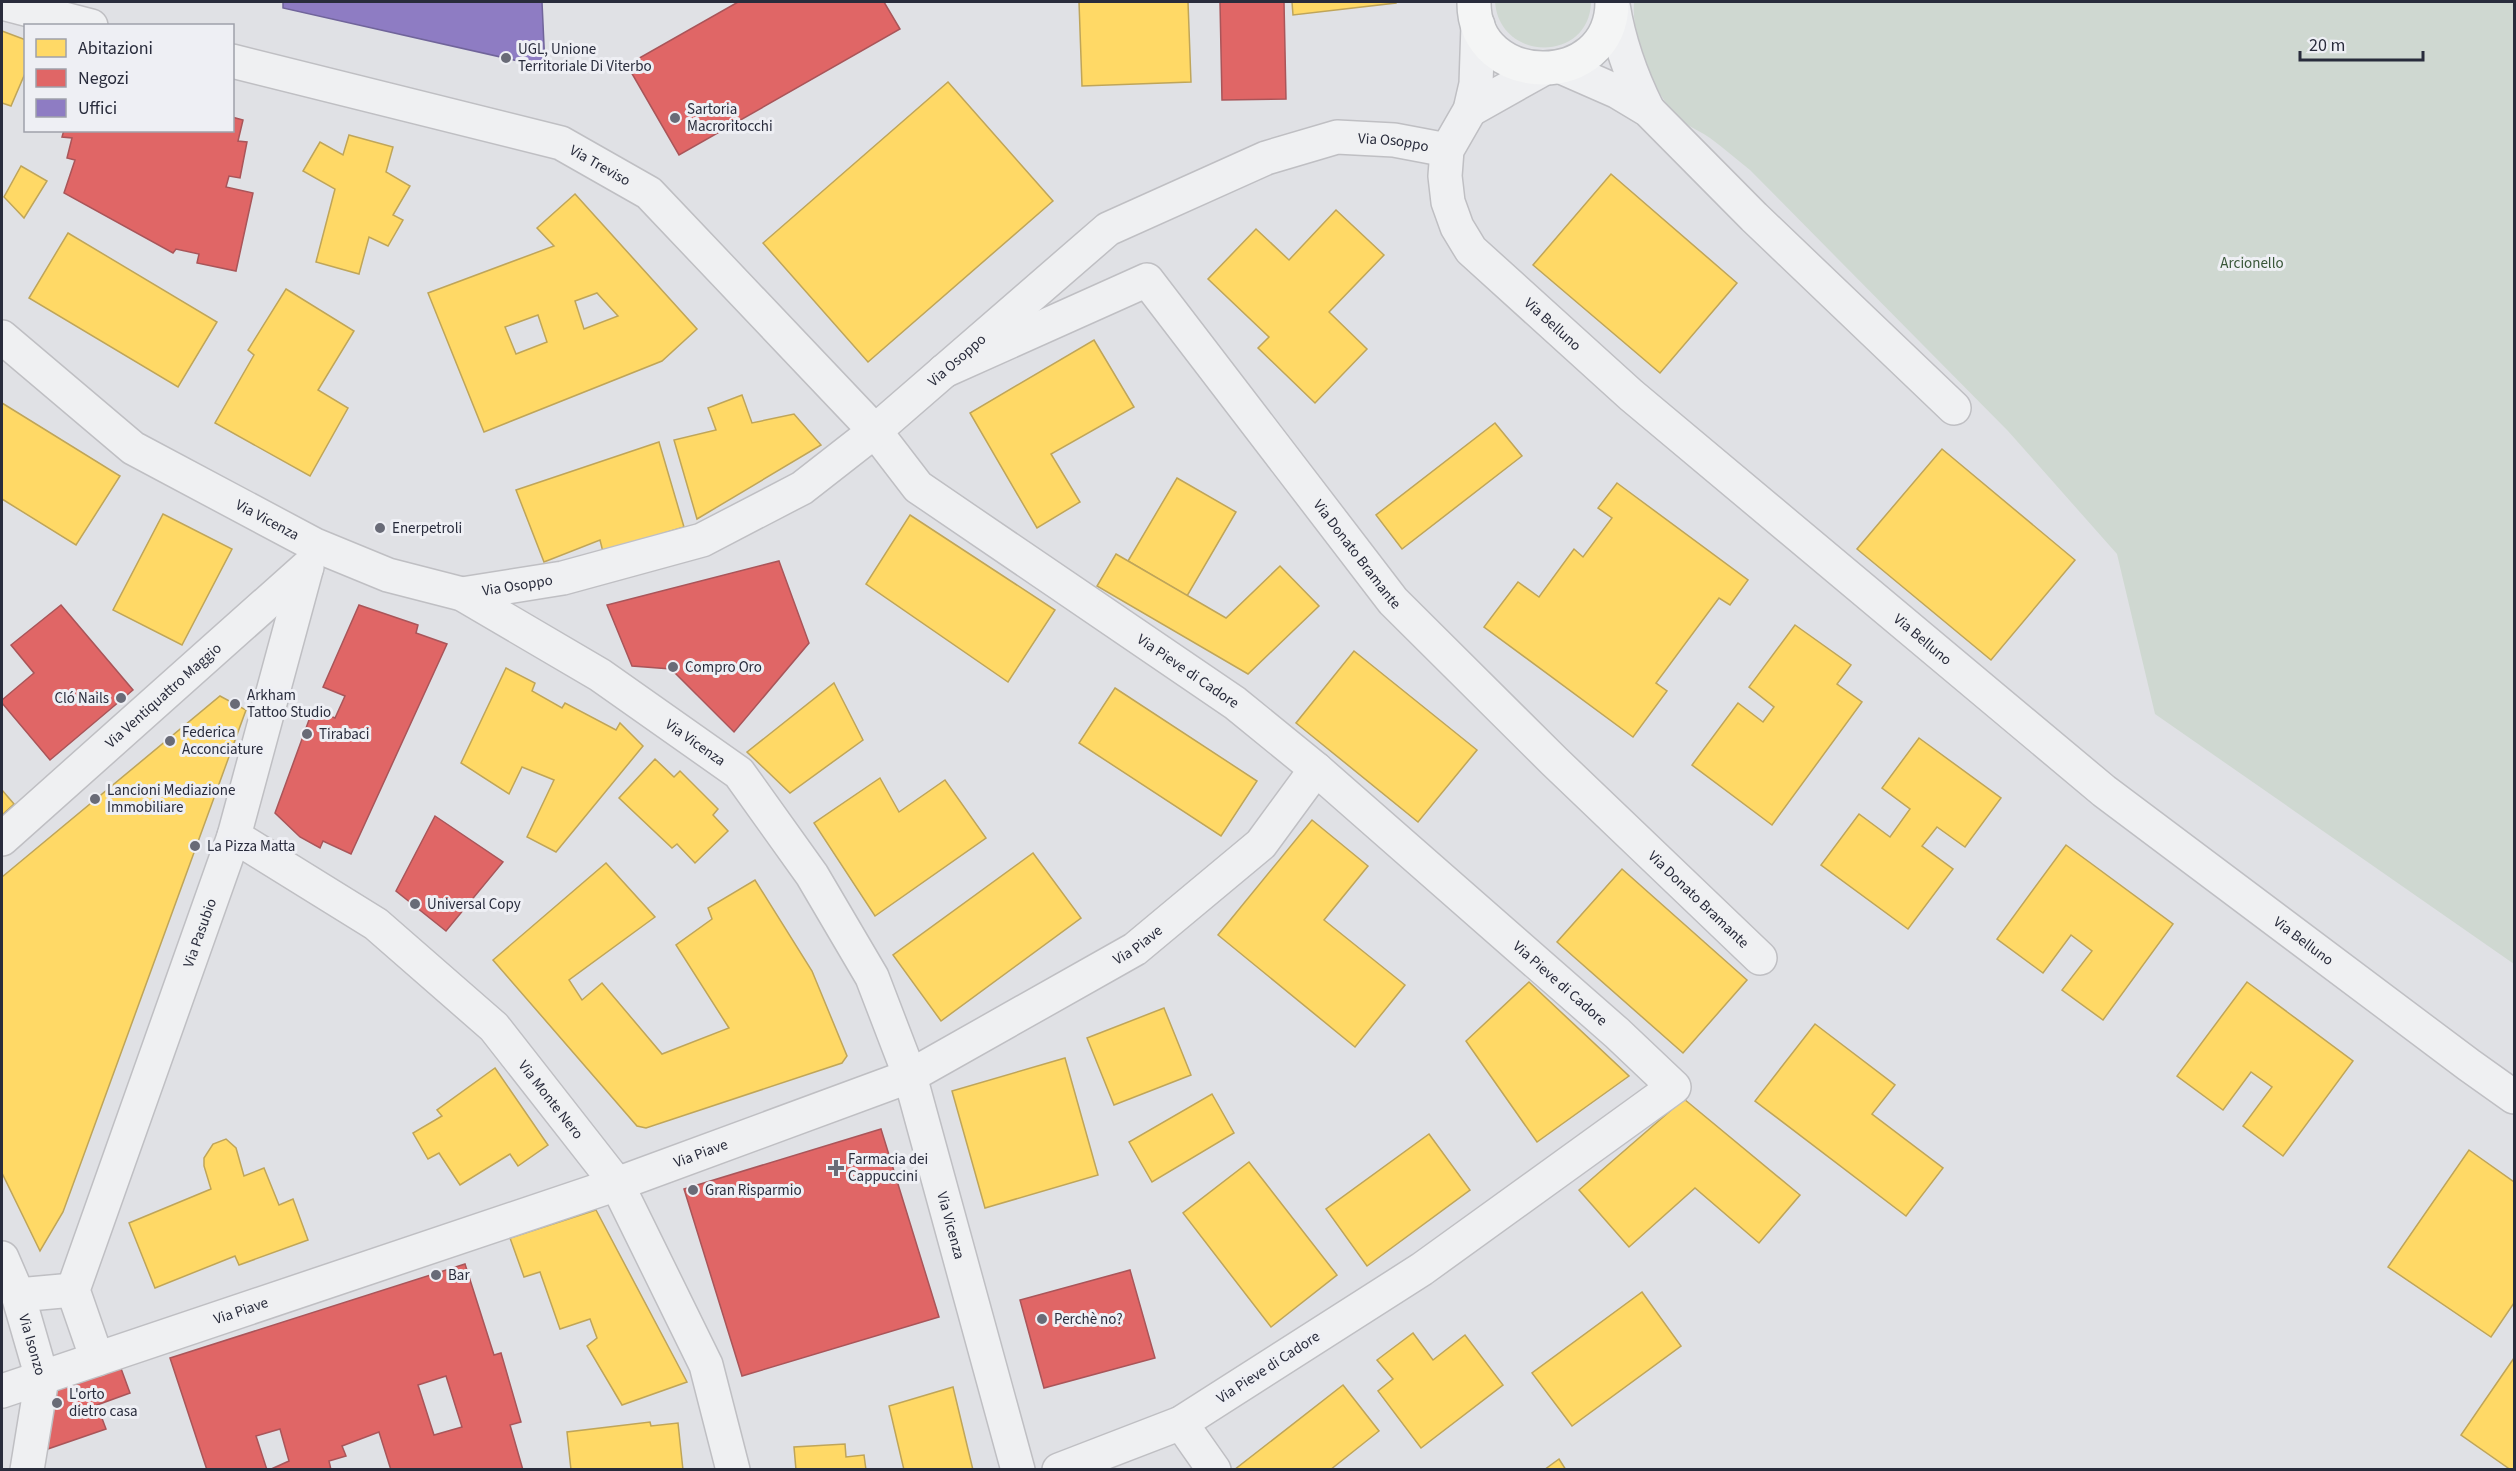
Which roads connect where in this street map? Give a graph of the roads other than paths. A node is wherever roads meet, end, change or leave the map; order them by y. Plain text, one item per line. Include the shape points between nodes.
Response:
1 (2, 3) edge
2 (1612, 3) edge
3 (1476, 13) edge
4 (83, 24) edge
5 (234, 61) edge
6 (1552, 68) junction
7 (1470, 110) junction
8 (1648, 110) junction
9 (1447, 150) junction
10 (2, 337) edge
11 (944, 371) junction
12 (1954, 408) dead end
13 (875, 431) junction
14 (310, 558) junction
15 (462, 594) junction
16 (1316, 769) junction
17 (234, 836) junction
18 (2, 839) edge
19 (1760, 958) dead end
20 (910, 1076) junction
21 (2514, 1097) edge
22 (617, 1184) junction
23 (2, 1258) edge
24 (73, 1290) junction
25 (18, 1295) junction
26 (98, 1359) junction
27 (42, 1378) junction
28 (2, 1391) edge
29 (1181, 1423) junction
30 (27, 1470) edge
31 (733, 1470) edge
32 (1018, 1470) edge
33 (1059, 1470) edge
34 (1214, 1470) edge

1 - 4 street
2 - 6 main road via 1609,22 1591,51 1577,61
2 - 8 street via 1626,60
3 - 6 main road via 1489,44 1504,58 1523,66
3 - 7 street, Via Belluno via 1476,84
5 - 13 street, Via Treviso via 561,143 649,193
6 - 7 street
6 - 8 street via 1618,92
7 - 9 street, Via Belluno
8 - 12 street
9 - 11 street, Via Osoppo via 1394,140 1337,137 1266,158 1108,229
9 - 21 street, Via Belluno via 1448,202 1471,250 1631,395 2104,791
10 - 14 street, Via Vicenza via 133,448
11 - 13 street, Via Osoppo
11 - 19 street, Via Donato Bramante via 1147,280 1393,601
13 - 15 street, Via Osoppo via 802,488 702,540 563,578
13 - 16 street, Via Pieve di Cadore via 918,487 1235,703
14 - 15 street, Via Vicenza
14 - 17 street, Via Pasubio
14 - 18 street, Via Ventiquattro Maggio
15 - 20 street, Via Vicenza via 600,675 739,773 812,875 872,977
16 - 20 street, Via Piave via 1261,844 1135,949
16 - 29 street, Via Pieve di Cadore via 1617,1032 1674,1087 1422,1269
17 - 22 street, Via Monte Nero via 376,924 494,1027
17 - 24 street, Via Pasubio
20 - 22 street, Via Piave
20 - 32 street, Via Vicenza
22 - 26 street, Via Piave
22 - 31 street, Via Monte Nero via 706,1365
23 - 25 street, Via Isonzo
24 - 25 street
24 - 26 street
25 - 27 street, Via Isonzo
26 - 27 street, Via Piave
27 - 28 street, Via Piave
27 - 30 street, Via Isonzo
29 - 33 street, Via Pieve di Cadore
29 - 34 street

